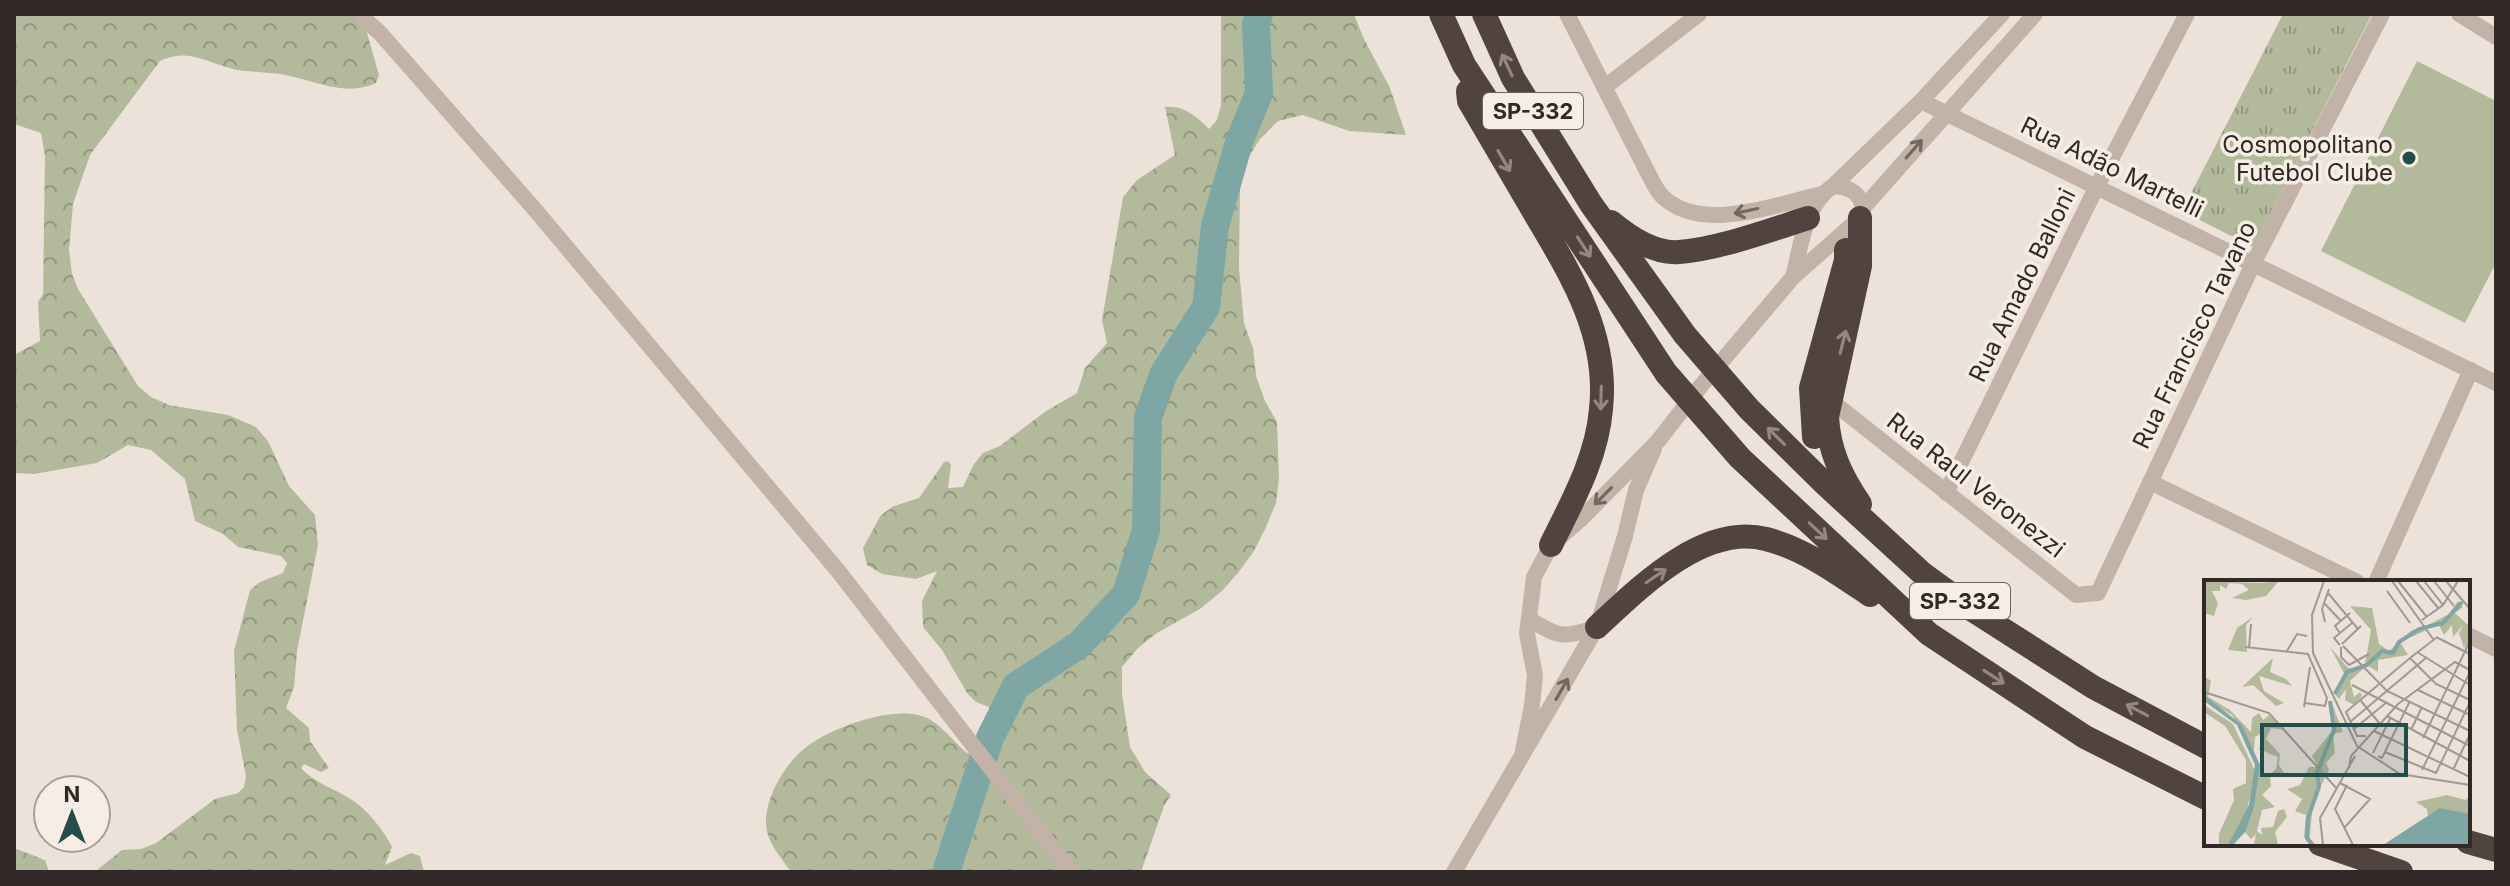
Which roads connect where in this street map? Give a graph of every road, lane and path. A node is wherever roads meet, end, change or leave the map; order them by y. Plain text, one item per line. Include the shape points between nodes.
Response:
1 (359, 14) edge
2 (1441, 14) edge
3 (1484, 14) edge
4 (1567, 14) edge
5 (1699, 14) edge
6 (2002, 14) edge
7 (2035, 14) edge
8 (2187, 14) edge
9 (2382, 14) edge
10 (2459, 14) edge
11 (2496, 37) edge
12 (1464, 65) junction
13 (1605, 87) junction
14 (1921, 101) junction
15 (1945, 113) junction
16 (2097, 186) junction
17 (1827, 190) junction
18 (1591, 204) junction
19 (1808, 218) junction
20 (1857, 219) junction
21 (2253, 264) junction
22 (1793, 277) junction
23 (2471, 370) junction
24 (2496, 383) edge
25 (1829, 399) junction
26 (1658, 441) junction
27 (2150, 482) junction
28 (1826, 485) junction
29 (1946, 493) junction
30 (1886, 542) junction
31 (1551, 545) junction
32 (2353, 580) edge
33 (2377, 580) edge
34 (2098, 593) joint
35 (1529, 619) junction
36 (1597, 627) junction
37 (1929, 634) junction
38 (2470, 636) edge
39 (2496, 649) edge
40 (2204, 746) edge
41 (1522, 756) junction
42 (2204, 797) edge
43 (2470, 843) edge
44 (2326, 846) edge
45 (2496, 850) edge
46 (1071, 872) edge
47 (1454, 872) edge
48 (2401, 872) edge

1 - 46 street via 705,409 914,666
2 - 12 highway, SP-332
18 -> 3 highway, SP-332 via 1513,78
4 - 13 street
5 - 13 street
6 - 14 street
7 - 15 street
8 - 16 street, Rua Amado Balloni
9 - 21 street, Rua Francisco Tavano
10 - 11 street
12 -> 31 highway via 1469,101 1578,287 1601,369 1594,449
12 -> 37 highway, SP-332 via 1666,373 1740,458
17 -> 13 street via 1735,214 1685,209 1663,197
14 - 15 street, Rua Adão Martelli
14 - 17 street
15 - 16 street, Rua Adão Martelli
20 -> 15 street
16 - 21 street, Rua Adão Martelli
16 - 29 street, Rua Amado Balloni
17 - 19 street
17 - 20 street via 1850,189 1860,196
18 - 19 highway via 1625,234 1677,252
28 -> 18 highway, SP-332 via 1749,409 1685,335
19 - 22 street
20 - 22 street
25 -> 20 highway via 1860,266
20 - 28 highway via 1811,388 1812,424
21 - 23 street, Rua Adão Martelli
21 - 27 street, Rua Francisco Tavano
22 - 26 street
23 - 24 street, Rua Adão Martelli
23 - 33 street
25 - 29 street, Rua Raul Veronezzi
25 - 30 highway via 1828,437 1835,463
26 -> 31 street
26 - 36 street via 1636,490
27 - 32 street
27 - 34 street, Rua Francisco Tavano
28 - 30 highway, SP-332
29 - 34 street, Rua Raul Veronezzi via 2076,595
40 -> 30 highway, SP-332 via 2093,687 1974,611
31 - 35 street via 1534,577
35 - 36 street via 1567,636
35 - 41 street via 1535,675
36 -> 37 highway via 1643,585 1694,550 1726,537 1765,538 1804,554
41 -> 36 street
37 -> 42 highway, SP-332 via 2085,737
38 - 39 street
41 - 47 street
43 - 45 highway
44 - 48 highway

